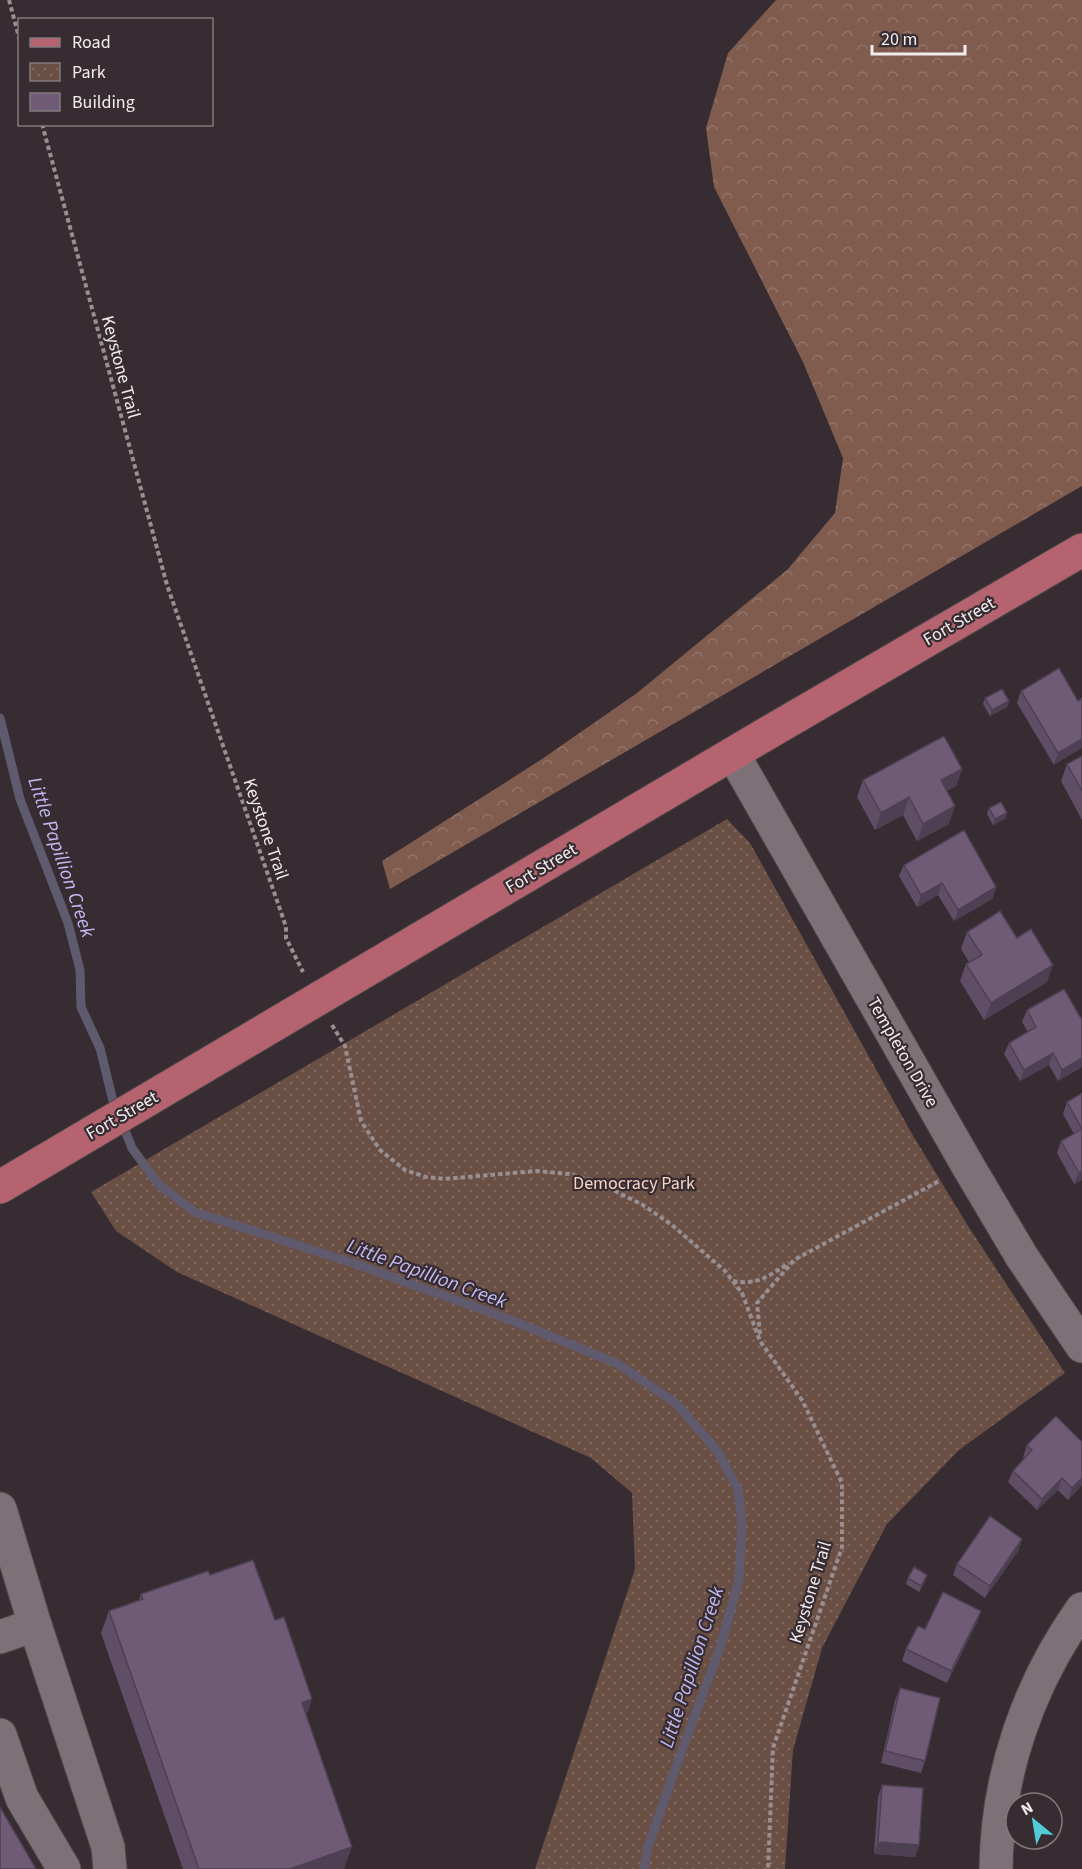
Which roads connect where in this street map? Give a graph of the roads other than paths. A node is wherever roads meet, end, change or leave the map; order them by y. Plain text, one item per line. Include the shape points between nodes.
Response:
1 (1082, 550) edge
2 (733, 754) junction
3 (0, 1187) edge
4 (1082, 1346) edge
5 (0, 1509) edge
6 (1082, 1609) edge
7 (35, 1625) junction
8 (0, 1637) edge
9 (0, 1736) edge
10 (64, 1869) edge
11 (110, 1869) edge
12 (996, 1869) edge

1 - 2 main road, Fort Street
2 - 3 main road, Fort Street
2 - 4 street, Templeton Drive via 968,1166 1022,1257
5 - 7 street
6 - 12 street via 1044,1670 1012,1753 1002,1797
7 - 8 street
7 - 11 street via 108,1848
9 - 10 street via 22,1798

